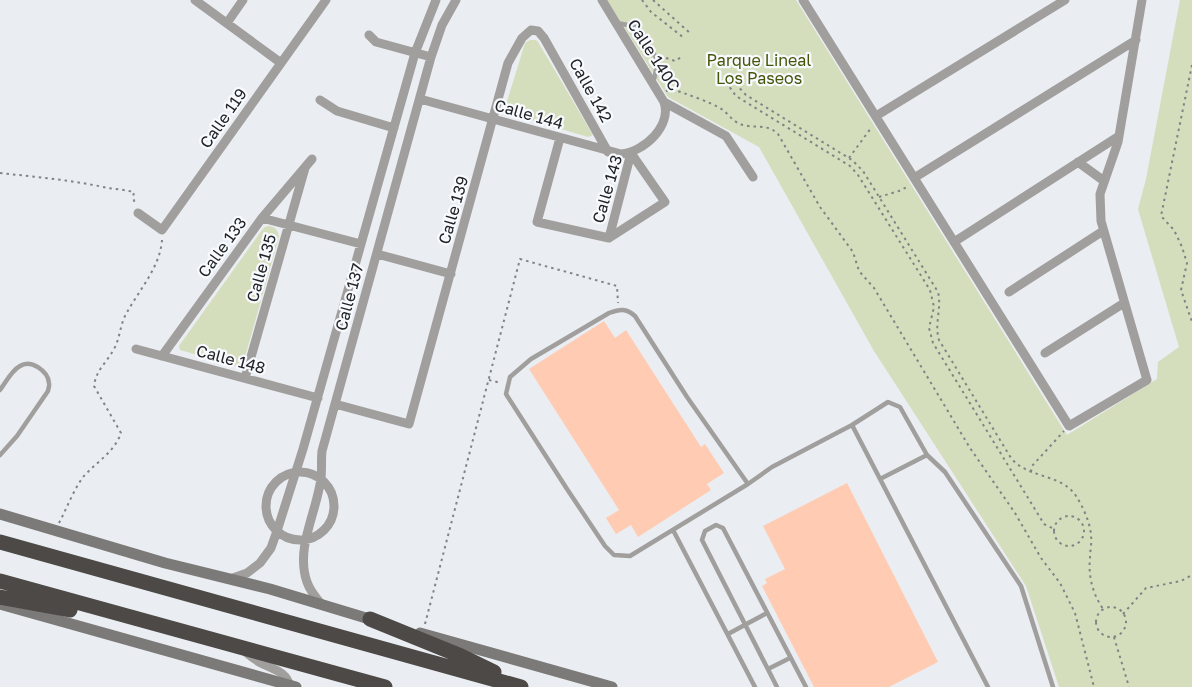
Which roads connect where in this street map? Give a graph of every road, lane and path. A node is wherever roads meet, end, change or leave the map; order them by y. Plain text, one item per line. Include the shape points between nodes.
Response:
1 (195, 0) edge
2 (243, 0) edge
3 (326, 0) edge
4 (436, 0) edge
5 (456, 0) edge
6 (602, 0) edge
7 (642, 0) edge
8 (653, 0) edge
9 (803, 0) edge
10 (1064, 0) edge
11 (1142, 0) edge
12 (616, 22) junction
13 (227, 24) junction
14 (691, 34) dead end
15 (369, 35) dead end
16 (684, 38) dead end
17 (1136, 40) junction
18 (547, 43) joint
19 (415, 52) junction
20 (683, 56) dead end
21 (431, 57) junction
22 (666, 58) dead end
23 (281, 63) junction
24 (1192, 65) edge
25 (731, 79) dead end
26 (726, 82) dead end
27 (653, 84) junction
28 (662, 98) junction
29 (420, 99) junction
30 (320, 100) dead end
31 (876, 116) junction
32 (494, 119) junction
33 (394, 128) junction
34 (1119, 136) junction
35 (560, 138) junction
36 (608, 152) junction
37 (631, 153) junction
38 (850, 158) junction
39 (309, 162) joint
40 (1078, 162) junction
41 (0, 173) edge
42 (753, 177) dead end
43 (915, 180) junction
44 (1104, 180) junction
45 (377, 186) junction
46 (394, 190) junction
47 (879, 197) junction
48 (138, 214) joint
49 (262, 218) junction
50 (289, 226) junction
51 (162, 230) junction
52 (1104, 231) junction
53 (609, 238) junction
54 (954, 242) junction
55 (361, 244) junction
56 (377, 254) junction
57 (451, 274) junction
58 (1009, 292) dead end
59 (345, 300) junction
60 (1124, 303) junction
61 (363, 304) junction
62 (618, 310) junction
63 (1192, 322) edge
64 (136, 349) dead end
65 (1045, 353) dead end
66 (162, 356) junction
67 (245, 378) junction
68 (488, 380) junction
69 (508, 385) junction
70 (0, 390) edge
71 (318, 398) junction
72 (335, 404) junction
73 (852, 425) junction
74 (1069, 426) junction
75 (0, 455) edge
76 (927, 455) junction
77 (296, 471) junction
78 (1031, 472) junction
79 (321, 478) junction
80 (880, 479) junction
81 (748, 484) junction
82 (0, 514) edge
83 (1054, 529) junction
84 (57, 530) junction
85 (673, 530) junction
86 (277, 532) junction
87 (306, 540) junction
88 (0, 542) edge
89 (1192, 575) edge
90 (230, 579) junction
91 (0, 581) edge
92 (0, 598) edge
93 (0, 604) edge
94 (322, 605) junction
95 (93, 608) junction
96 (1103, 610) junction
97 (767, 613) junction
98 (1123, 614) junction
99 (370, 619) junction
100 (745, 625) junction
101 (422, 634) junction
102 (728, 634) junction
103 (1114, 637) junction
104 (240, 648) junction
105 (790, 658) junction
106 (768, 669) junction
107 (292, 687) edge
108 (385, 687) edge
109 (521, 687) edge
110 (525, 687) edge
111 (612, 687) edge
112 (755, 687) edge
113 (777, 687) edge
114 (806, 687) edge
115 (988, 687) edge
116 (1053, 687) edge
117 (1094, 687) edge
118 (1129, 687) edge

1 - 13 street
2 - 13 street
3 - 23 street, Calle 119
4 - 19 street, Calle 137
5 - 21 street, Calle 137 via 442,25
6 - 12 street, Calle 140C
7 - 16 path
8 - 14 path
9 - 31 street
10 - 31 street
11 - 17 street
12 - 27 street, Calle 140C
12 - 27 lane via 638,27 658,61
13 - 23 street
15 - 19 street via 376,42
17 - 34 street
17 - 43 street
18 - 32 street, Calle 139 via 536,30 522,38 508,63
18 - 36 street, Calle 142
19 - 21 street
19 - 33 street, Calle 137
20 - 22 path via 675,61
21 - 29 street, Calle 137
23 - 51 street, Calle 119
24 - 63 path via 1161,216 1174,230 1187,263 1181,290
25 - 38 path via 746,95
26 - 83 path via 736,96 850,166 858,175 930,290 934,307 929,328 933,344 1044,524
27 - 28 street, Calle 140C
28 - 37 street, Calle 143 via 666,113 662,125 644,145
28 - 42 street, Calle 140C via 726,136
28 - 117 path via 672,88 722,109 738,123 772,128 778,134 970,448 1060,583 1075,613
29 - 32 street, Calle 144
29 - 46 street, Calle 137
30 - 33 street via 337,112
31 - 38 path
31 - 43 street
32 - 35 street, Calle 144
32 - 57 street, Calle 139
33 - 45 street, Calle 137
34 - 40 street
34 - 44 street
35 - 36 street, Calle 144
35 - 53 street via 537,222
36 - 37 street, Calle 144
37 - 53 street, Calle 143
37 - 53 street via 665,202
38 - 47 path via 863,171
39 - 49 street, Calle 133
39 - 50 street, Calle 135
40 - 44 street
40 - 54 street
41 - 48 path via 61,179 134,192 134,204 141,208
43 - 47 path via 899,191
43 - 54 street
44 - 52 street via 1100,194 1100,221
45 - 46 street
45 - 55 street, Calle 137
46 - 56 street, Calle 137
47 - 78 path via 938,292 937,332 942,346 1011,458 1019,467
48 - 51 street
49 - 50 street
49 - 66 street, Calle 133
50 - 55 street
50 - 67 street, Calle 135
51 - 84 path via 157,261 126,314 114,350 95,379 94,386 121,433 118,442 81,480
52 - 58 street
52 - 60 street
54 - 74 street
55 - 59 street, Calle 137
56 - 57 street
56 - 61 street, Calle 137
57 - 72 street, Calle 139 via 409,424
59 - 61 street
59 - 71 street, Calle 137
60 - 65 street
60 - 74 street via 1147,380
61 - 72 street, Calle 137
62 - 68 path via 617,286 520,259
62 - 69 lane via 531,359 510,377
62 - 81 lane via 624,309 635,316
64 - 66 street, Calle 148
66 - 67 street, Calle 148
67 - 71 street, Calle 148
68 - 69 path
68 - 101 path
69 - 85 lane via 506,394 614,556 630,556
70 - 75 lane via 12,373 28,363 46,374 50,384 17,436
71 - 77 street, Calle 137
72 - 79 street, Calle 137 via 322,451
73 - 76 lane via 888,402 900,407
73 - 80 lane
73 - 81 lane via 772,467
74 - 78 path via 1032,466
76 - 80 lane
76 - 116 lane via 945,472 1020,586
77 - 79 street
77 - 86 street, Calle 137
77 - 86 street via 285,474 269,490 266,512
78 - 96 path via 1063,483 1080,502 1091,534 1091,583
79 - 87 street, Calle 137
79 - 87 street via 334,496 335,508 326,529
80 - 115 lane
81 - 85 lane
82 - 84 main road
83 - 83 path via 1057,540 1065,546 1078,543 1084,534 1080,520 1070,516 1060,518
84 - 90 main road
85 - 102 lane
86 - 87 street via 295,540
86 - 90 street, Calle 137 via 260,563 247,573
87 - 94 street, Calle 137 via 305,576 311,592
88 - 109 highway
89 - 98 path via 1172,584 1146,588
90 - 94 main road
91 - 95 highway
92 - 95 highway via 73,610
93 - 107 main road
94 - 99 main road
95 - 104 highway
96 - 98 path via 1117,608
96 - 103 path via 1096,618 1097,628 1104,635
97 - 100 lane
97 - 100 lane via 723,528 716,525 705,531 702,540
97 - 105 lane
98 - 103 path via 1126,619 1124,628
99 - 101 main road
99 - 110 highway via 461,656
100 - 102 lane
100 - 106 lane
101 - 111 main road
102 - 112 lane
103 - 118 path
104 - 107 street via 281,672
104 - 108 highway
105 - 106 lane
105 - 114 lane
106 - 113 lane

